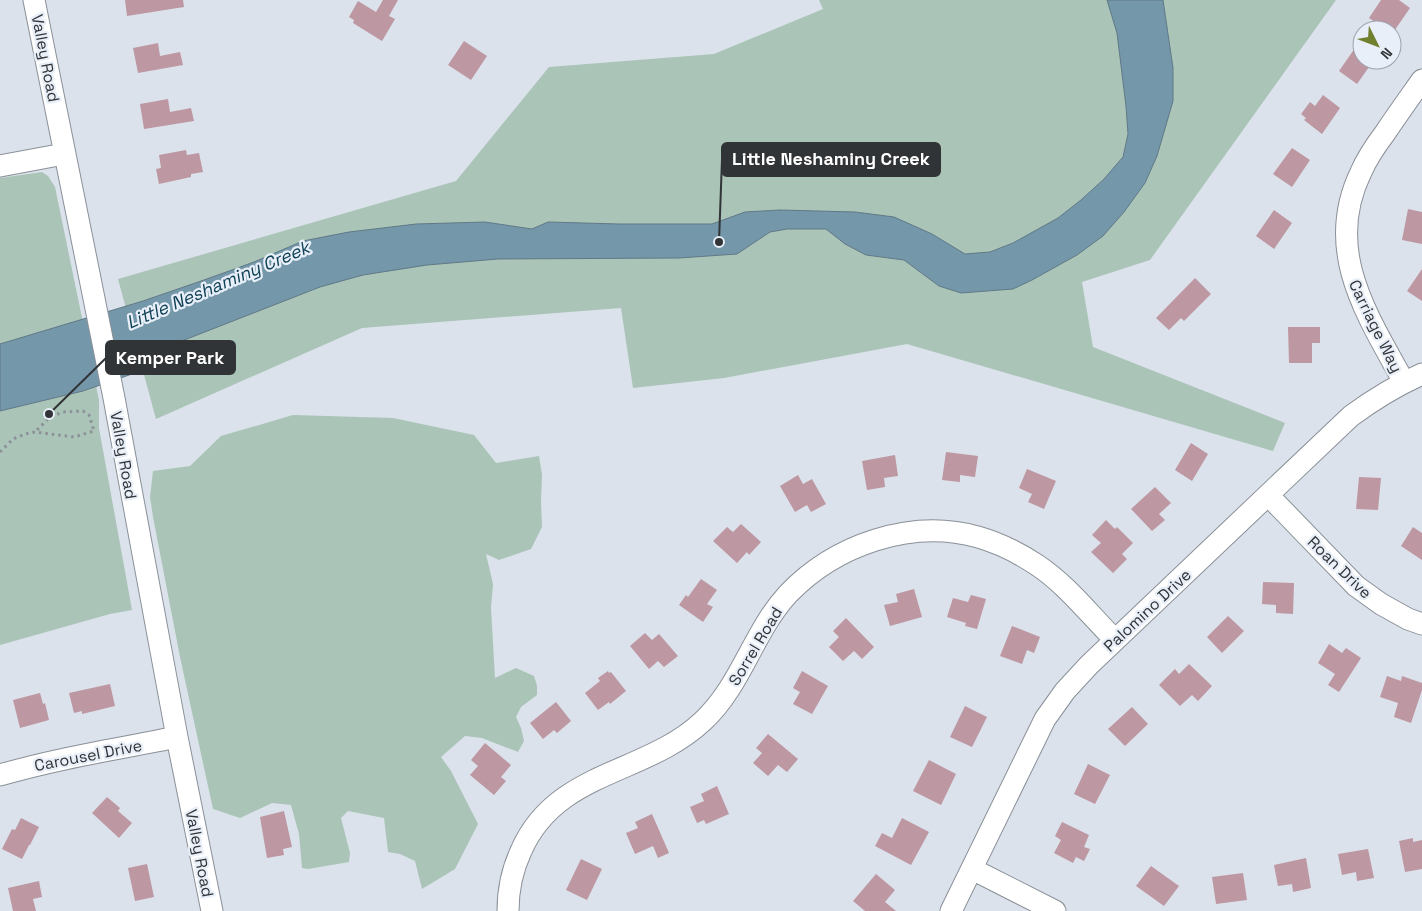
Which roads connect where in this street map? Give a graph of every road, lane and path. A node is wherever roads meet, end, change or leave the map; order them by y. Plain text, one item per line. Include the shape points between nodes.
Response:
1 (34, 0) edge
2 (1422, 80) edge
3 (64, 154) junction
4 (0, 166) edge
5 (1413, 378) edge
6 (35, 432) junction
7 (0, 452) edge
8 (1268, 495) junction
9 (1422, 624) edge
10 (1115, 640) junction
11 (177, 738) junction
12 (0, 776) edge
13 (972, 869) junction
14 (212, 911) edge
15 (508, 911) edge
16 (951, 911) edge
17 (1055, 911) edge

1 - 3 street, Valley Road
2 - 5 street, Carriage Way via 1360,172 1348,211 1346,231 1349,265 1357,292 1385,348
3 - 4 street
3 - 11 street, Valley Road via 114,398
5 - 8 street, Palomino Drive via 1378,396 1351,416
6 - 6 path via 50,417 63,412 82,411 89,416 94,431 74,437
6 - 7 path via 13,439
8 - 9 street, Roan Drive via 1356,586 1381,604
8 - 10 street, Palomino Drive
10 - 13 street, Palomino Drive via 1065,691 1045,719
10 - 15 street, Sorrel Road via 1061,584 1039,566 999,544 954,532 931,531 883,538 856,547 834,557 788,595 770,618 731,686 703,721 665,748 585,784 546,812 524,843 516,862 510,882
11 - 12 street, Carousel Drive via 58,760
11 - 14 street, Valley Road
13 - 16 street, Palomino Drive
13 - 17 street

